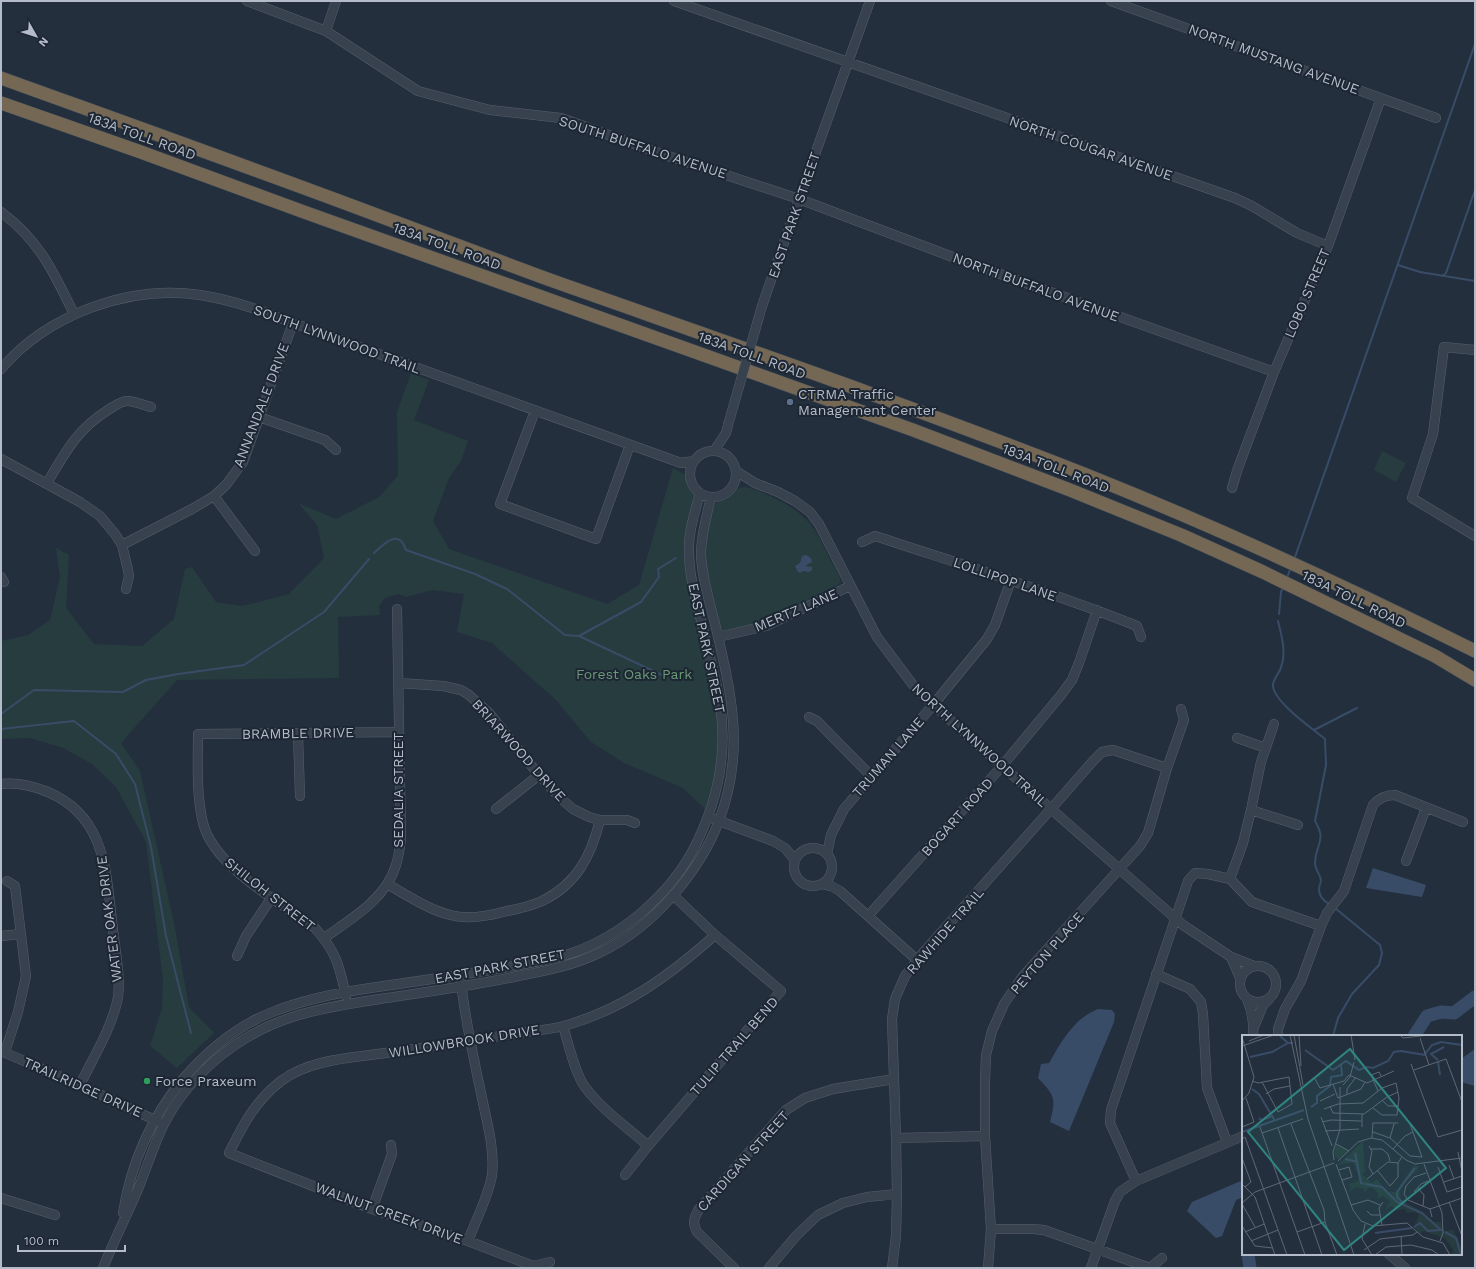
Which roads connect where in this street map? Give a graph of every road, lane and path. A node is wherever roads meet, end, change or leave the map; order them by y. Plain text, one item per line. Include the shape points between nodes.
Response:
1 (247, 1) edge
2 (336, 1) edge
3 (674, 1) edge
4 (870, 1) edge
5 (1111, 1) edge
6 (326, 30) junction
7 (847, 63) junction
8 (1, 78) edge
9 (1381, 98) junction
10 (1, 103) edge
11 (1436, 118) dead end
12 (799, 199) junction
13 (1, 212) edge
14 (1328, 246) junction
15 (74, 314) junction
16 (293, 323) junction
17 (1475, 350) edge
18 (1, 369) edge
19 (1274, 372) junction
20 (151, 407) dead end
21 (535, 411) junction
22 (259, 417) junction
23 (727, 429) junction
24 (630, 445) junction
25 (336, 450) dead end
26 (714, 451) junction
27 (727, 456) junction
28 (1, 459) edge
29 (694, 461) junction
30 (681, 463) junction
31 (690, 472) junction
32 (736, 472) junction
33 (47, 483) junction
34 (755, 483) junction
35 (732, 487) junction
36 (1232, 488) dead end
37 (700, 493) junction
38 (214, 496) junction
39 (711, 497) junction
40 (1475, 536) edge
41 (862, 542) dead end
42 (122, 545) junction
43 (255, 551) dead end
44 (1011, 580) junction
45 (850, 586) junction
46 (126, 589) dead end
47 (397, 609) dead end
48 (1097, 610) junction
49 (718, 637) junction
50 (1141, 637) dead end
51 (1475, 652) edge
52 (1475, 680) edge
53 (399, 683) junction
54 (933, 705) junction
55 (1181, 709) dead end
56 (809, 717) dead end
57 (1274, 724) dead end
58 (398, 732) junction
59 (198, 734) joint
60 (298, 734) junction
61 (1237, 738) dead end
62 (1266, 748) junction
63 (1002, 766) junction
64 (1167, 768) junction
65 (539, 774) junction
66 (871, 776) junction
67 (1, 784) edge
68 (300, 796) dead end
69 (1426, 808) junction
70 (496, 809) dead end
71 (1051, 809) junction
72 (1251, 810) junction
73 (708, 817) junction
74 (600, 820) junction
75 (719, 820) junction
76 (1463, 822) dead end
77 (635, 823) dead end
78 (1298, 825) dead end
79 (831, 835) junction
80 (785, 848) junction
81 (818, 848) junction
82 (801, 851) junction
83 (827, 854) junction
84 (795, 860) junction
85 (1406, 861) dead end
86 (832, 870) junction
87 (1120, 870) junction
88 (1230, 879) junction
89 (7, 881) dead end
90 (387, 884) junction
91 (822, 884) junction
92 (840, 891) junction
93 (673, 895) junction
94 (272, 898) junction
95 (868, 916) junction
96 (1175, 918) junction
97 (1320, 926) junction
98 (21, 934) junction
99 (715, 935) junction
100 (1, 936) edge
101 (324, 938) junction
102 (237, 956) dead end
103 (1231, 957) junction
104 (917, 960) junction
105 (1254, 966) junction
106 (1156, 974) junction
107 (460, 975) junction
108 (1240, 978) junction
109 (462, 986) junction
110 (345, 992) junction
111 (1269, 998) junction
112 (1247, 999) junction
113 (347, 1004) junction
114 (563, 1026) junction
115 (1254, 1031) edge
116 (1278, 1035) edge
117 (470, 1041) junction
118 (3, 1052) edge
119 (894, 1079) junction
120 (80, 1085) junction
121 (154, 1120) junction
122 (164, 1124) junction
123 (986, 1136) junction
124 (1242, 1136) edge
125 (896, 1138) junction
126 (1227, 1142) junction
127 (391, 1145) dead end
128 (648, 1146) junction
129 (229, 1154) joint
130 (625, 1175) dead end
131 (1136, 1181) junction
132 (897, 1194) junction
133 (1, 1198) edge
134 (372, 1208) junction
135 (54, 1215) dead end
136 (121, 1224) junction
137 (991, 1228) junction
138 (468, 1241) junction
139 (1098, 1248) junction
140 (1391, 1255) edge
141 (1162, 1258) dead end
142 (550, 1262) dead end
143 (102, 1268) edge
144 (734, 1268) edge
145 (769, 1268) edge
146 (892, 1268) edge
147 (988, 1268) edge
148 (1091, 1268) edge
149 (1150, 1268) edge
150 (1405, 1268) edge

1 - 6 street, SOUTH BUFFALO AVENUE
2 - 6 street
3 - 7 street, NORTH COUGAR AVENUE
4 - 7 street, EAST PARK STREET
5 - 9 street, NORTH MUSTANG AVENUE
6 - 12 street, SOUTH BUFFALO AVENUE via 418,91 490,110 561,118
7 - 12 street, EAST PARK STREET
7 - 14 street, NORTH COUGAR AVENUE via 1235,198 1297,233
8 - 51 highway, 183A TOLL ROAD via 1033,455 1212,527 1389,608
9 - 11 street, NORTH MUSTANG AVENUE
9 - 14 street, LOBO STREET
10 - 52 highway, 183A TOLL ROAD via 913,430 1120,510 1306,592 1435,656
12 - 19 street, NORTH BUFFALO AVENUE
12 - 23 street, EAST PARK STREET, bridge via 762,306
13 - 15 street via 37,246 55,274
14 - 19 street, LOBO STREET
15 - 16 street, SOUTH LYNNWOOD TRAIL via 118,299 140,295 181,294 242,304
15 - 18 street, SOUTH LYNNWOOD TRAIL via 39,335
16 - 21 street, SOUTH LYNNWOOD TRAIL
16 - 22 street, ANNANDALE DRIVE
17 - 40 street via 1444,347 1433,434 1412,498
19 - 36 street, LOBO STREET
20 - 33 street via 127,401 101,414 87,425 64,452
21 - 24 street, SOUTH LYNNWOOD TRAIL
21 - 24 street via 500,504 596,539
22 - 25 street via 324,440
22 - 38 street, ANNANDALE DRIVE via 243,462
23 - 26 street, EAST PARK STREET
23 - 27 street, EAST PARK STREET
24 - 30 street, SOUTH LYNNWOOD TRAIL
26 - 27 street
26 - 29 street via 703,453
27 - 32 street
28 - 33 street
29 - 30 street, SOUTH LYNNWOOD TRAIL
29 - 31 street
30 - 31 street, SOUTH LYNNWOOD TRAIL
31 - 37 street via 693,484
32 - 34 street, NORTH LYNNWOOD TRAIL
32 - 35 street
33 - 42 street via 90,508 107,524
34 - 35 street
34 - 45 street, NORTH LYNNWOOD TRAIL via 778,492 810,512 819,524
35 - 39 street via 723,494
37 - 39 street
37 - 73 street, EAST PARK STREET via 689,551 698,608 720,699 723,754 718,786
38 - 42 street, ANNANDALE DRIVE
38 - 43 street
39 - 49 street, EAST PARK STREET via 701,552 703,576
41 - 44 street, LOLLIPOP LANE via 875,536
42 - 46 street via 129,576
44 - 48 street, LOLLIPOP LANE
44 - 54 street, TRUMAN LANE via 987,639
45 - 49 street, MERTZ LANE via 766,626
45 - 54 street, NORTH LYNNWOOD TRAIL via 877,637 902,672
47 - 53 street, SEDALIA STREET
48 - 50 street, LOLLIPOP LANE via 1137,626
48 - 63 street, BOGART ROAD via 1072,680 1062,696
49 - 75 street, EAST PARK STREET via 732,702 735,731 729,789
53 - 58 street, SEDALIA STREET
53 - 65 street, BRIARWOOD DRIVE via 443,686 461,690 469,695 489,713
54 - 63 street, NORTH LYNNWOOD TRAIL
54 - 66 street, TRUMAN LANE
55 - 64 street, PEYTON PLACE via 1184,720
56 - 66 street via 817,721
57 - 62 street
58 - 60 street, BRAMBLE DRIVE
58 - 90 street, SEDALIA STREET via 400,838 396,866
59 - 60 street, BRAMBLE DRIVE
59 - 94 street, SHILOH STREET via 199,797 203,824 216,850 234,870
60 - 68 street
61 - 62 street
62 - 72 street
63 - 71 street, NORTH LYNNWOOD TRAIL
63 - 95 street, BOGART ROAD
64 - 71 street, RAWHIDE TRAIL via 1113,750 1102,752
64 - 87 street, PEYTON PLACE via 1148,833
65 - 70 street
65 - 74 street, BRIARWOOD DRIVE via 573,809
66 - 79 street, TRUMAN LANE via 844,808
67 - 120 street, WATER OAK DRIVE via 33,786 56,795 76,810 92,829 102,851 118,972 118,1000 109,1027
69 - 76 street
69 - 85 street
69 - 97 street via 1388,795 1373,805 1344,891
71 - 87 street, NORTH LYNNWOOD TRAIL
71 - 104 street, RAWHIDE TRAIL
72 - 78 street
72 - 88 street
73 - 75 street
73 - 107 street, EAST PARK STREET via 691,853 674,879 653,902 628,923 575,952 547,960
74 - 77 street, BRIARWOOD DRIVE via 627,820
74 - 90 street via 589,854 571,880 552,896 529,906 491,916 451,916 428,907
75 - 80 street via 763,836
75 - 93 street, EAST PARK STREET via 698,863
79 - 81 street, TRUMAN LANE
79 - 83 street, TRUMAN LANE
80 - 82 street
80 - 84 street
81 - 82 street via 806,848
81 - 83 street
82 - 84 street
83 - 86 street
84 - 91 street via 794,873 798,879 809,886
86 - 91 street
86 - 92 street via 834,881
87 - 96 street, NORTH LYNNWOOD TRAIL
87 - 123 street, PEYTON PLACE via 1023,976 1004,1004 986,1055
88 - 96 street via 1195,873 1188,881
88 - 97 street via 1252,902
89 - 98 street via 14,886
90 - 101 street, SEDALIA STREET via 364,910
91 - 92 street
92 - 95 street
93 - 99 street, TULIP TRAIL BEND
93 - 109 street, EAST PARK STREET via 633,933 601,952 556,969
94 - 101 street, SHILOH STREET via 315,928
94 - 102 street via 246,936
95 - 104 street
96 - 103 street, NORTH LYNNWOOD TRAIL
96 - 106 street
97 - 116 street via 1301,981 1285,1009
98 - 100 street
98 - 118 street via 26,976 18,1012
99 - 114 street, WILLOWBROOK DRIVE via 662,979 631,998 600,1013
99 - 128 street, TULIP TRAIL BEND via 781,991
101 - 110 street, SHILOH STREET via 339,964
103 - 105 street, NORTH LYNNWOOD TRAIL
103 - 108 street
104 - 119 street, RAWHIDE TRAIL via 905,976 895,999 892,1019
105 - 108 street via 1248,968
105 - 111 street via 1266,968 1275,977 1275,989
106 - 126 street via 1190,989 1201,1002 1207,1088
106 - 131 street via 1111,1110 1110,1123
107 - 109 street
107 - 110 street, EAST PARK STREET
108 - 112 street via 1240,990
109 - 113 street, EAST PARK STREET
109 - 117 street
110 - 113 street, SHILOH STREET
110 - 121 street, EAST PARK STREET via 269,1013 223,1040 194,1067
111 - 112 street via 1258,1002
111 - 115 street via 1263,1005
112 - 115 street
113 - 122 street, EAST PARK STREET via 291,1016 244,1040 219,1057 200,1075 185,1092
114 - 117 street, WILLOWBROOK DRIVE
114 - 128 street via 584,1086
117 - 129 street, WILLOWBROOK DRIVE via 309,1066 282,1080 264,1096 246,1120
117 - 138 street via 488,1126 492,1175
118 - 120 street, TRAILRIDGE DRIVE
119 - 125 street, RAWHIDE TRAIL
119 - 144 street, CARDIGAN STREET via 833,1089 805,1098 786,1110 699,1209 693,1218 697,1232
120 - 121 street, TRAILRIDGE DRIVE
121 - 122 street, TRAILRIDGE DRIVE
121 - 136 street, EAST PARK STREET via 126,1192
122 - 136 street, EAST PARK STREET
123 - 125 street
123 - 137 street, PEYTON PLACE
124 - 126 street
125 - 132 street, RAWHIDE TRAIL
126 - 131 street
127 - 134 street via 392,1154
128 - 130 street, TULIP TRAIL BEND
129 - 134 street, WALNUT CREEK DRIVE
131 - 139 street via 1120,1192 1114,1202
132 - 145 street via 842,1203 818,1214
132 - 146 street, RAWHIDE TRAIL
133 - 135 street
134 - 138 street, WALNUT CREEK DRIVE
136 - 143 street, EAST PARK STREET
137 - 139 street via 1044,1230
137 - 147 street, PEYTON PLACE
138 - 142 street, WALNUT CREEK DRIVE via 533,1266
139 - 148 street
139 - 149 street
140 - 150 street
141 - 149 street

